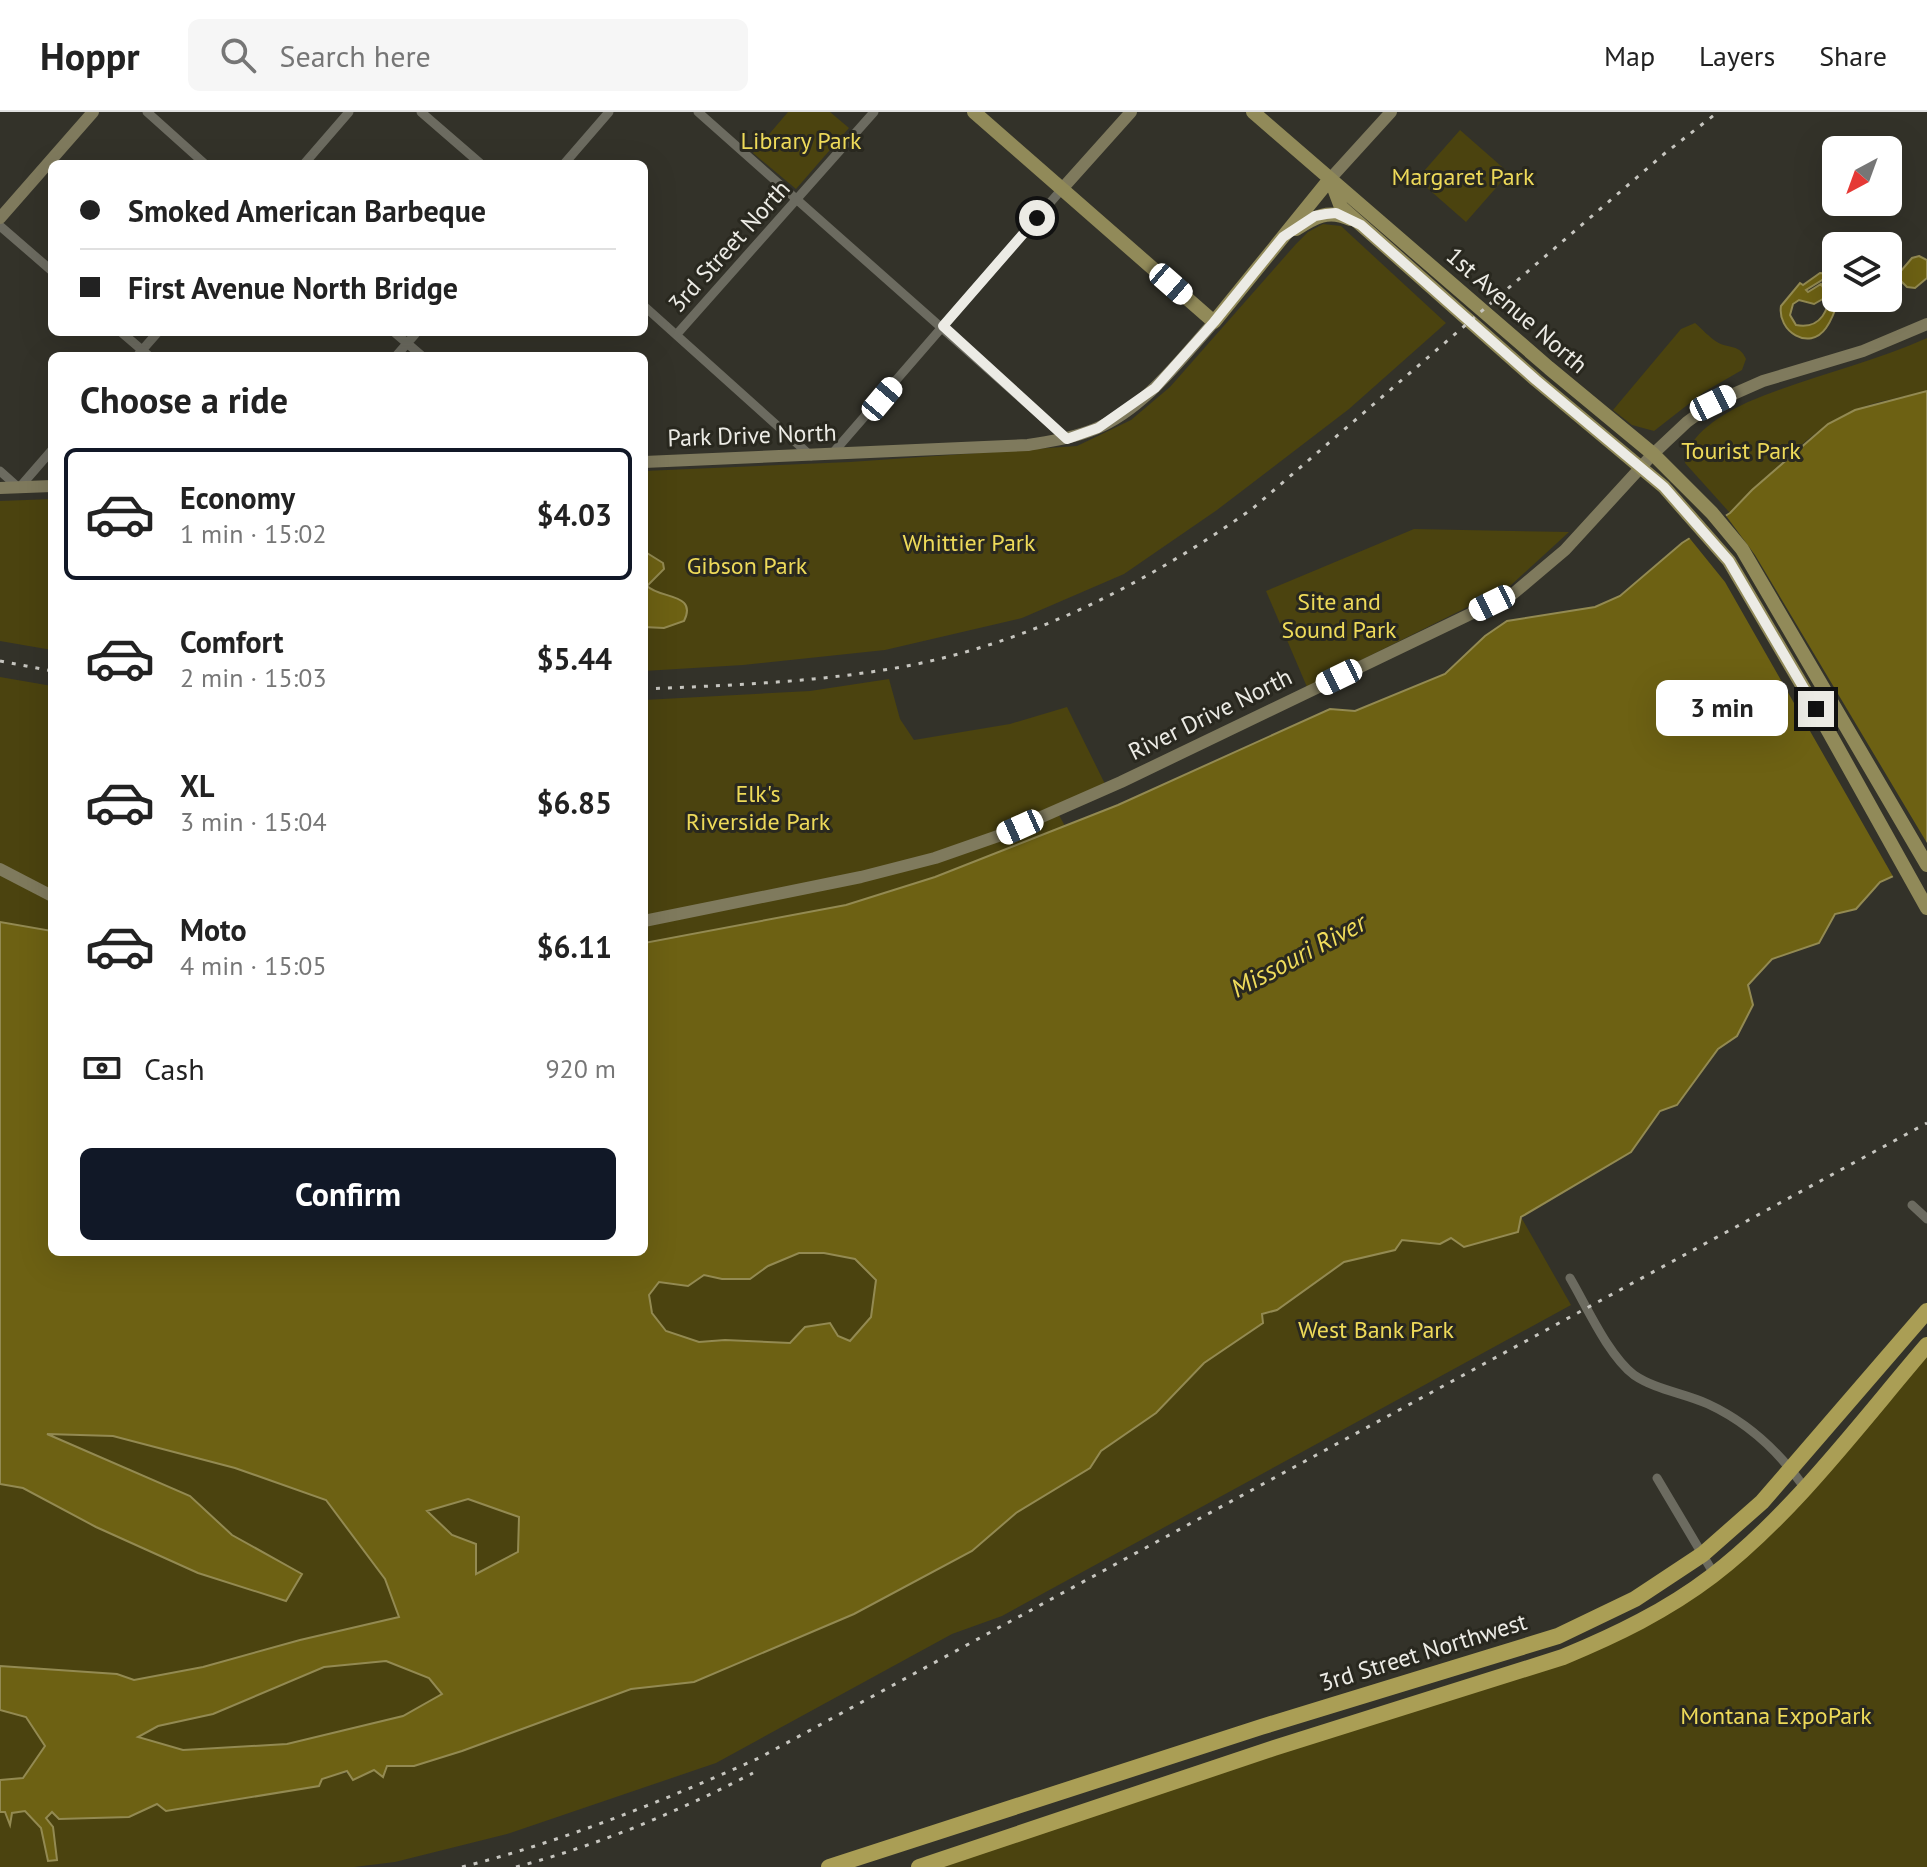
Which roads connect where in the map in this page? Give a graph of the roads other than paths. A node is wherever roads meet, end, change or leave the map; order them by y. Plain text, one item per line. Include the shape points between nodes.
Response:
1 (93, 112) edge
2 (147, 112) edge
3 (349, 112) edge
4 (421, 112) edge
5 (609, 112) edge
6 (698, 112) edge
7 (874, 112) edge
8 (974, 112) edge
9 (1131, 112) edge
10 (1253, 112) edge
11 (1391, 112) edge
12 (51, 160) edge
13 (201, 160) edge
14 (307, 160) edge
15 (476, 160) edge
16 (567, 160) edge
17 (48, 163) edge
18 (1330, 179) junction
19 (1062, 189) junction
20 (798, 199) junction
21 (0, 218) edge
22 (1361, 225) junction
23 (0, 226) edge
24 (1283, 237) junction
25 (48, 268) edge
26 (648, 309) edge
27 (1214, 322) junction
28 (1927, 324) edge
29 (943, 326) junction
30 (677, 334) junction
31 (125, 336) edge
32 (399, 336) edge
33 (413, 336) edge
34 (407, 343) junction
35 (141, 352) edge
36 (399, 352) edge
37 (417, 352) edge
38 (1067, 439) junction
39 (832, 454) junction
40 (1653, 454) junction
41 (48, 455) edge
42 (811, 456) junction
43 (648, 462) edge
44 (1641, 466) junction
45 (0, 471) edge
46 (48, 486) edge
47 (0, 488) edge
48 (19, 488) junction
49 (1927, 865) edge
50 (0, 869) edge
51 (48, 894) edge
52 (1927, 908) edge
53 (648, 920) edge
54 (1912, 1205) dead end
55 (1927, 1219) edge
56 (1570, 1278) dead end
57 (1927, 1311) edge
58 (1927, 1345) edge
59 (1791, 1469) junction
60 (1657, 1478) dead end
61 (1804, 1487) junction
62 (1703, 1554) junction
63 (1714, 1574) junction
64 (829, 1867) edge
65 (919, 1867) edge

1 - 12 main road
2 - 13 street
3 - 14 street
4 - 15 street
5 - 16 street
6 - 20 street
7 - 20 street, 3rd Street North
8 - 19 main road
9 - 19 main road
10 - 18 main road, 1st Avenue North
11 - 18 main road, Park Drive North
17 - 21 main road
18 - 22 main road, 1st Avenue North via 1341,207
18 - 24 main road, Park Drive North
18 - 40 main road, 1st Avenue North
19 - 27 main road
19 - 29 street
20 - 29 street
20 - 30 street, 3rd Street North
22 - 24 main road via 1326,214
22 - 44 main road, 1st Avenue North
23 - 25 street
24 - 27 main road, Park Drive North
26 - 30 street
27 - 38 main road, Park Drive North via 1155,388 1098,428
28 - 40 main road, River Drive North via 1713,403
29 - 38 street
29 - 39 street
30 - 42 street
31 - 35 street
32 - 34 street
33 - 34 street
34 - 36 street
34 - 37 street
38 - 39 main road, Park Drive North
39 - 42 main road, Park Drive North
40 - 44 main road, River Drive North
40 - 49 main road, 1st Avenue North via 1742,549
41 - 48 street
42 - 43 main road, Park Drive North
44 - 52 main road, 1st Avenue North via 1729,561
44 - 53 main road, River Drive North via 1565,550 1514,593 1121,782 935,858
45 - 48 street
46 - 48 main road
47 - 48 main road
50 - 51 main road
54 - 55 street
56 - 59 street via 1633,1374 1709,1405 1767,1443
57 - 59 highway, 3rd Street Northwest
58 - 61 highway, 3rd Street Northwest
59 - 61 street
59 - 62 highway, 3rd Street Northwest
60 - 62 street
61 - 63 highway, 3rd Street Northwest
62 - 63 street
62 - 64 highway, 3rd Street Northwest via 1635,1599 1558,1636
63 - 65 highway, 3rd Street Northwest via 1661,1611 1563,1657

